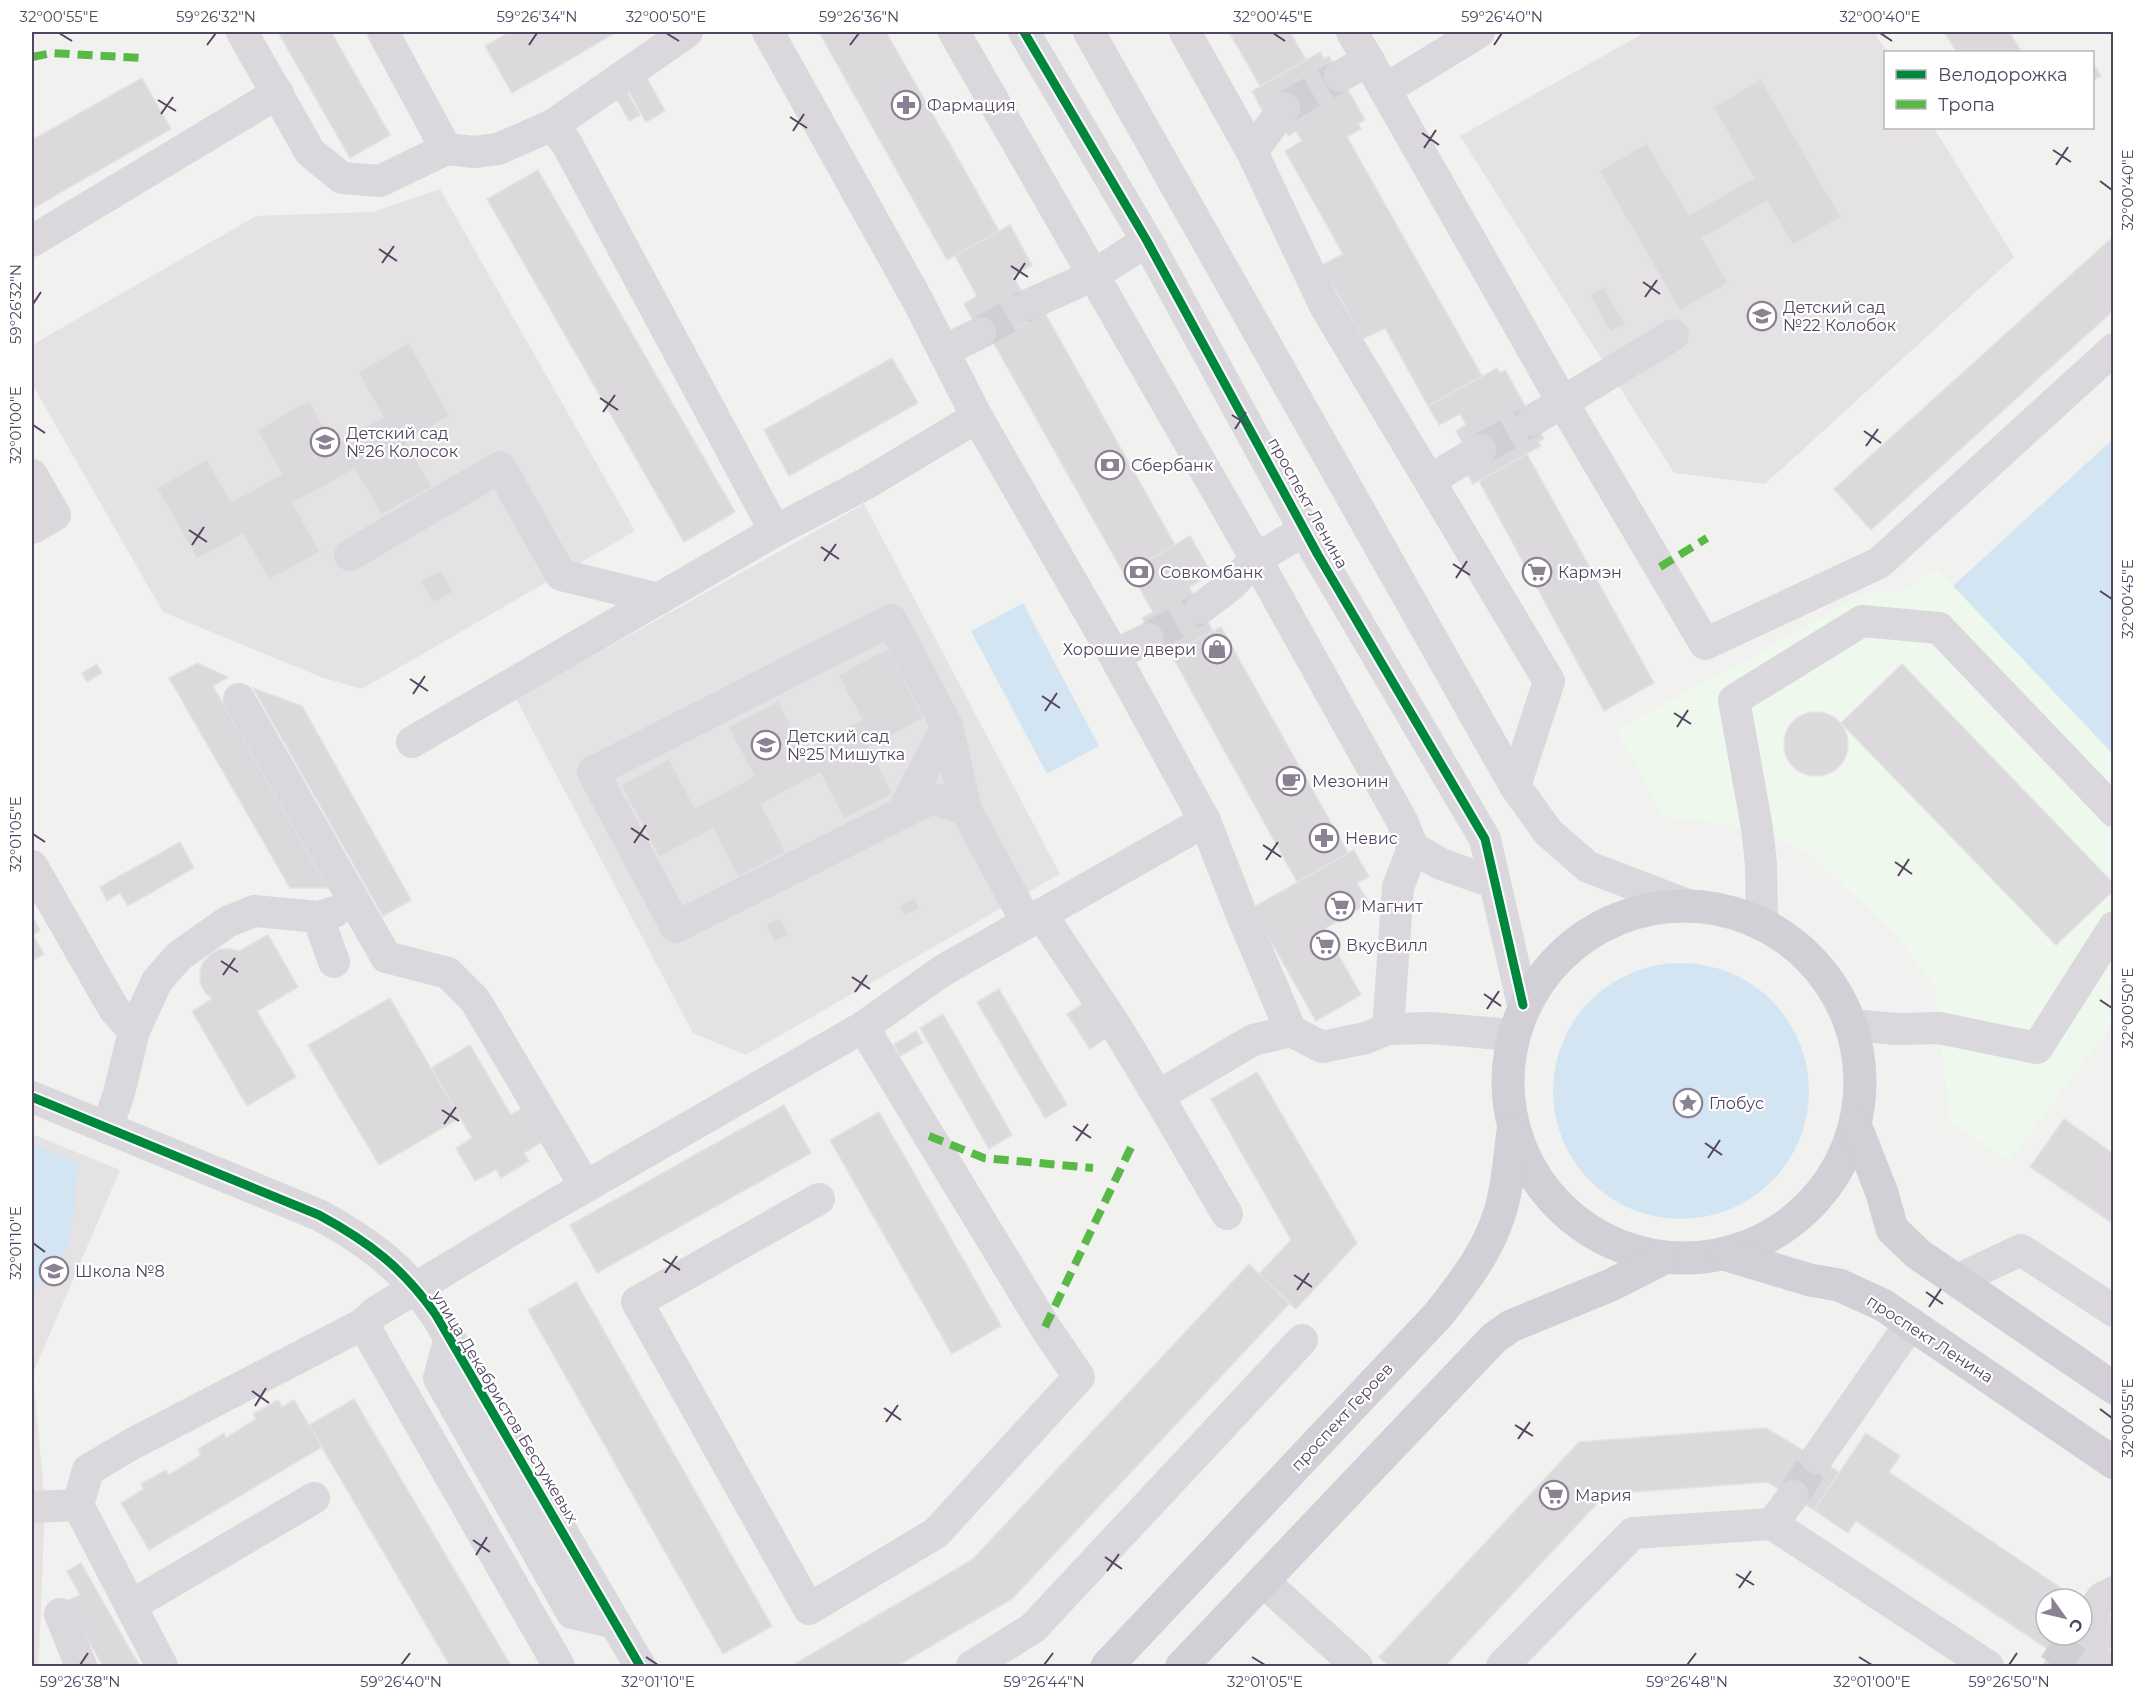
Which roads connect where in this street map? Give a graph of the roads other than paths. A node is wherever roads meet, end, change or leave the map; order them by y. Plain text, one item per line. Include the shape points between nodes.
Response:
1 (242, 32) edge
2 (383, 32) edge
3 (687, 32) edge
4 (768, 32) edge
5 (954, 32) edge
6 (1024, 32) edge
7 (1089, 32) edge
8 (1185, 32) edge
9 (1352, 32) edge
10 (1479, 32) edge
11 (1369, 60) junction
12 (1340, 76) tunnel mouth
13 (1386, 89) junction
14 (278, 93) junction
15 (1284, 108) tunnel mouth
16 (553, 125) junction
17 (446, 149) junction
18 (1252, 152) junction
19 (32, 241) edge
20 (1147, 241) junction
21 (1092, 276) junction
22 (1030, 304) tunnel mouth
23 (980, 333) tunnel mouth
24 (1673, 335) dead end
25 (2114, 349) edge
26 (944, 351) junction
27 (1563, 403) junction
28 (977, 417) junction
29 (1533, 420) tunnel mouth
30 (1480, 450) tunnel mouth
31 (32, 475) edge
32 (1430, 480) junction
33 (32, 528) edge
34 (1305, 530) junction
35 (775, 531) junction
36 (350, 555) dead end
37 (1256, 559) junction
38 (659, 599) junction
39 (1201, 608) tunnel mouth
40 (1148, 639) tunnel mouth
41 (1114, 656) junction
42 (239, 699) dead end
43 (947, 726) junction
44 (412, 742) dead end
45 (1515, 786) junction
46 (966, 810) junction
47 (2114, 811) edge
48 (902, 813) junction
49 (1205, 821) junction
50 (1413, 848) junction
51 (32, 866) edge
52 (1495, 883) junction
53 (1685, 904) junction
54 (1034, 919) junction
55 (1762, 922) junction
56 (2114, 927) edge
57 (334, 962) dead end
58 (1523, 1005) junction
59 (1852, 1025) junction
60 (863, 1027) junction
61 (1388, 1029) junction
62 (1291, 1030) junction
63 (135, 1031) junction
64 (1512, 1035) junction
65 (1158, 1096) junction
66 (32, 1097) edge
67 (1856, 1127) junction
68 (106, 1128) junction
69 (1513, 1132) junction
70 (585, 1186) junction
71 (819, 1199) dead end
72 (1227, 1214) dead end
73 (1727, 1255) junction
74 (1662, 1259) junction
75 (1957, 1280) junction
76 (417, 1288) junction
77 (2114, 1311) edge
78 (1911, 1323) junction
79 (363, 1324) junction
80 (1302, 1340) dead end
81 (2114, 1388) edge
82 (1817, 1458) tunnel mouth
83 (2114, 1463) edge
84 (1793, 1496) tunnel mouth
85 (314, 1498) dead end
86 (78, 1505) junction
87 (32, 1507) edge
88 (1772, 1524) junction
89 (1263, 1581) junction
90 (2114, 1592) edge
91 (132, 1605) junction
92 (2094, 1609) edge
93 (60, 1614) dead end
94 (1033, 1628) junction
95 (1975, 1663) edge
96 (635, 1665) edge
97 (81, 1666) edge
98 (162, 1666) edge
99 (559, 1666) edge
100 (972, 1666) edge
101 (998, 1666) edge
102 (1107, 1666) edge
103 (1182, 1666) edge
104 (1357, 1666) edge
105 (1502, 1666) edge

1 - 14 street
2 - 17 street
3 - 16 street
4 - 26 street
5 - 21 street
6 - 20 street, проспект Ленина
7 - 45 street
8 - 18 street
9 - 11 street
10 - 13 street
11 - 12 street
11 - 13 street
13 - 27 street
14 - 17 street via 310,152 342,178 380,181
14 - 19 street
15 - 18 street
16 - 17 street via 498,149
16 - 35 street via 567,144
18 - 32 street via 1325,306
20 - 21 street
20 - 34 street, проспект Ленина
21 - 22 street
21 - 37 street
23 - 26 street
24 - 27 street
25 - 27 street via 1879,563 1705,644
26 - 28 street
27 - 29 street
28 - 35 street via 867,483
28 - 41 street
30 - 32 street
31 - 33 street via 54,515
32 - 45 street via 1549,681
34 - 37 street
34 - 52 street, проспект Ленина via 1485,839
35 - 38 street
36 - 38 street via 500,467 561,575
37 - 39 street
37 - 50 street via 1402,821
38 - 44 street
40 - 41 street
41 - 49 street
42 - 70 street via 386,957 448,972 475,1000
43 - 46 street
43 - 48 street
43 - 48 street via 891,620 593,772 676,927
45 - 53 street via 1548,832 1588,867
46 - 48 street via 932,798
46 - 54 street
47 - 55 street via 1940,628 1862,621 1734,700 1757,828
49 - 54 street
49 - 62 street
50 - 52 street via 1441,864
50 - 61 street via 1398,887
51 - 63 street via 114,1009
52 - 58 street, проспект Ленина
53 - 55 main road
53 - 58 main road via 1620,916 1563,952
54 - 60 street via 942,971
54 - 65 street via 1114,1025
55 - 59 main road via 1801,948 1832,983
56 - 59 street via 2037,1047 1940,1028
57 - 63 street via 326,914 254,911 227,922 179,956 157,981
58 - 64 main road
59 - 67 main road via 1862,1076
60 - 70 street
60 - 71 street via 1079,1377 936,1533 809,1610 638,1302
61 - 62 street via 1322,1047
61 - 64 street via 1431,1028
62 - 65 street via 1253,1040
63 - 68 street
64 - 69 main road via 1506,1084
65 - 72 street
66 - 68 street, улица Декабристов Бестужевых
67 - 73 main road via 1830,1185 1785,1229
67 - 75 main road via 1892,1229 1918,1254
68 - 76 street, улица Декабристов Бестужевых via 319,1215 381,1254
69 - 74 main road via 1544,1193 1588,1231 1597,1238
69 - 102 main road, проспект Героев via 1500,1212 1492,1235 1467,1277 1438,1314
70 - 76 street
73 - 74 main road
73 - 78 main road, проспект Ленина via 1839,1285
74 - 89 main road via 1611,1285 1511,1326 1494,1338
75 - 77 street via 2021,1250
75 - 81 main road
76 - 79 street
76 - 96 street, улица Декабристов Бестужевых via 615,1623
78 - 82 street
78 - 83 main road, проспект Ленина
79 - 86 street via 88,1470
79 - 99 street
80 - 94 street
84 - 88 street
85 - 91 street
86 - 87 street
86 - 91 street
88 - 95 street
88 - 105 street via 1633,1533
89 - 103 main road
89 - 104 street
90 - 92 street via 2102,1598
91 - 98 street
93 - 97 street
94 - 100 street
94 - 101 street

